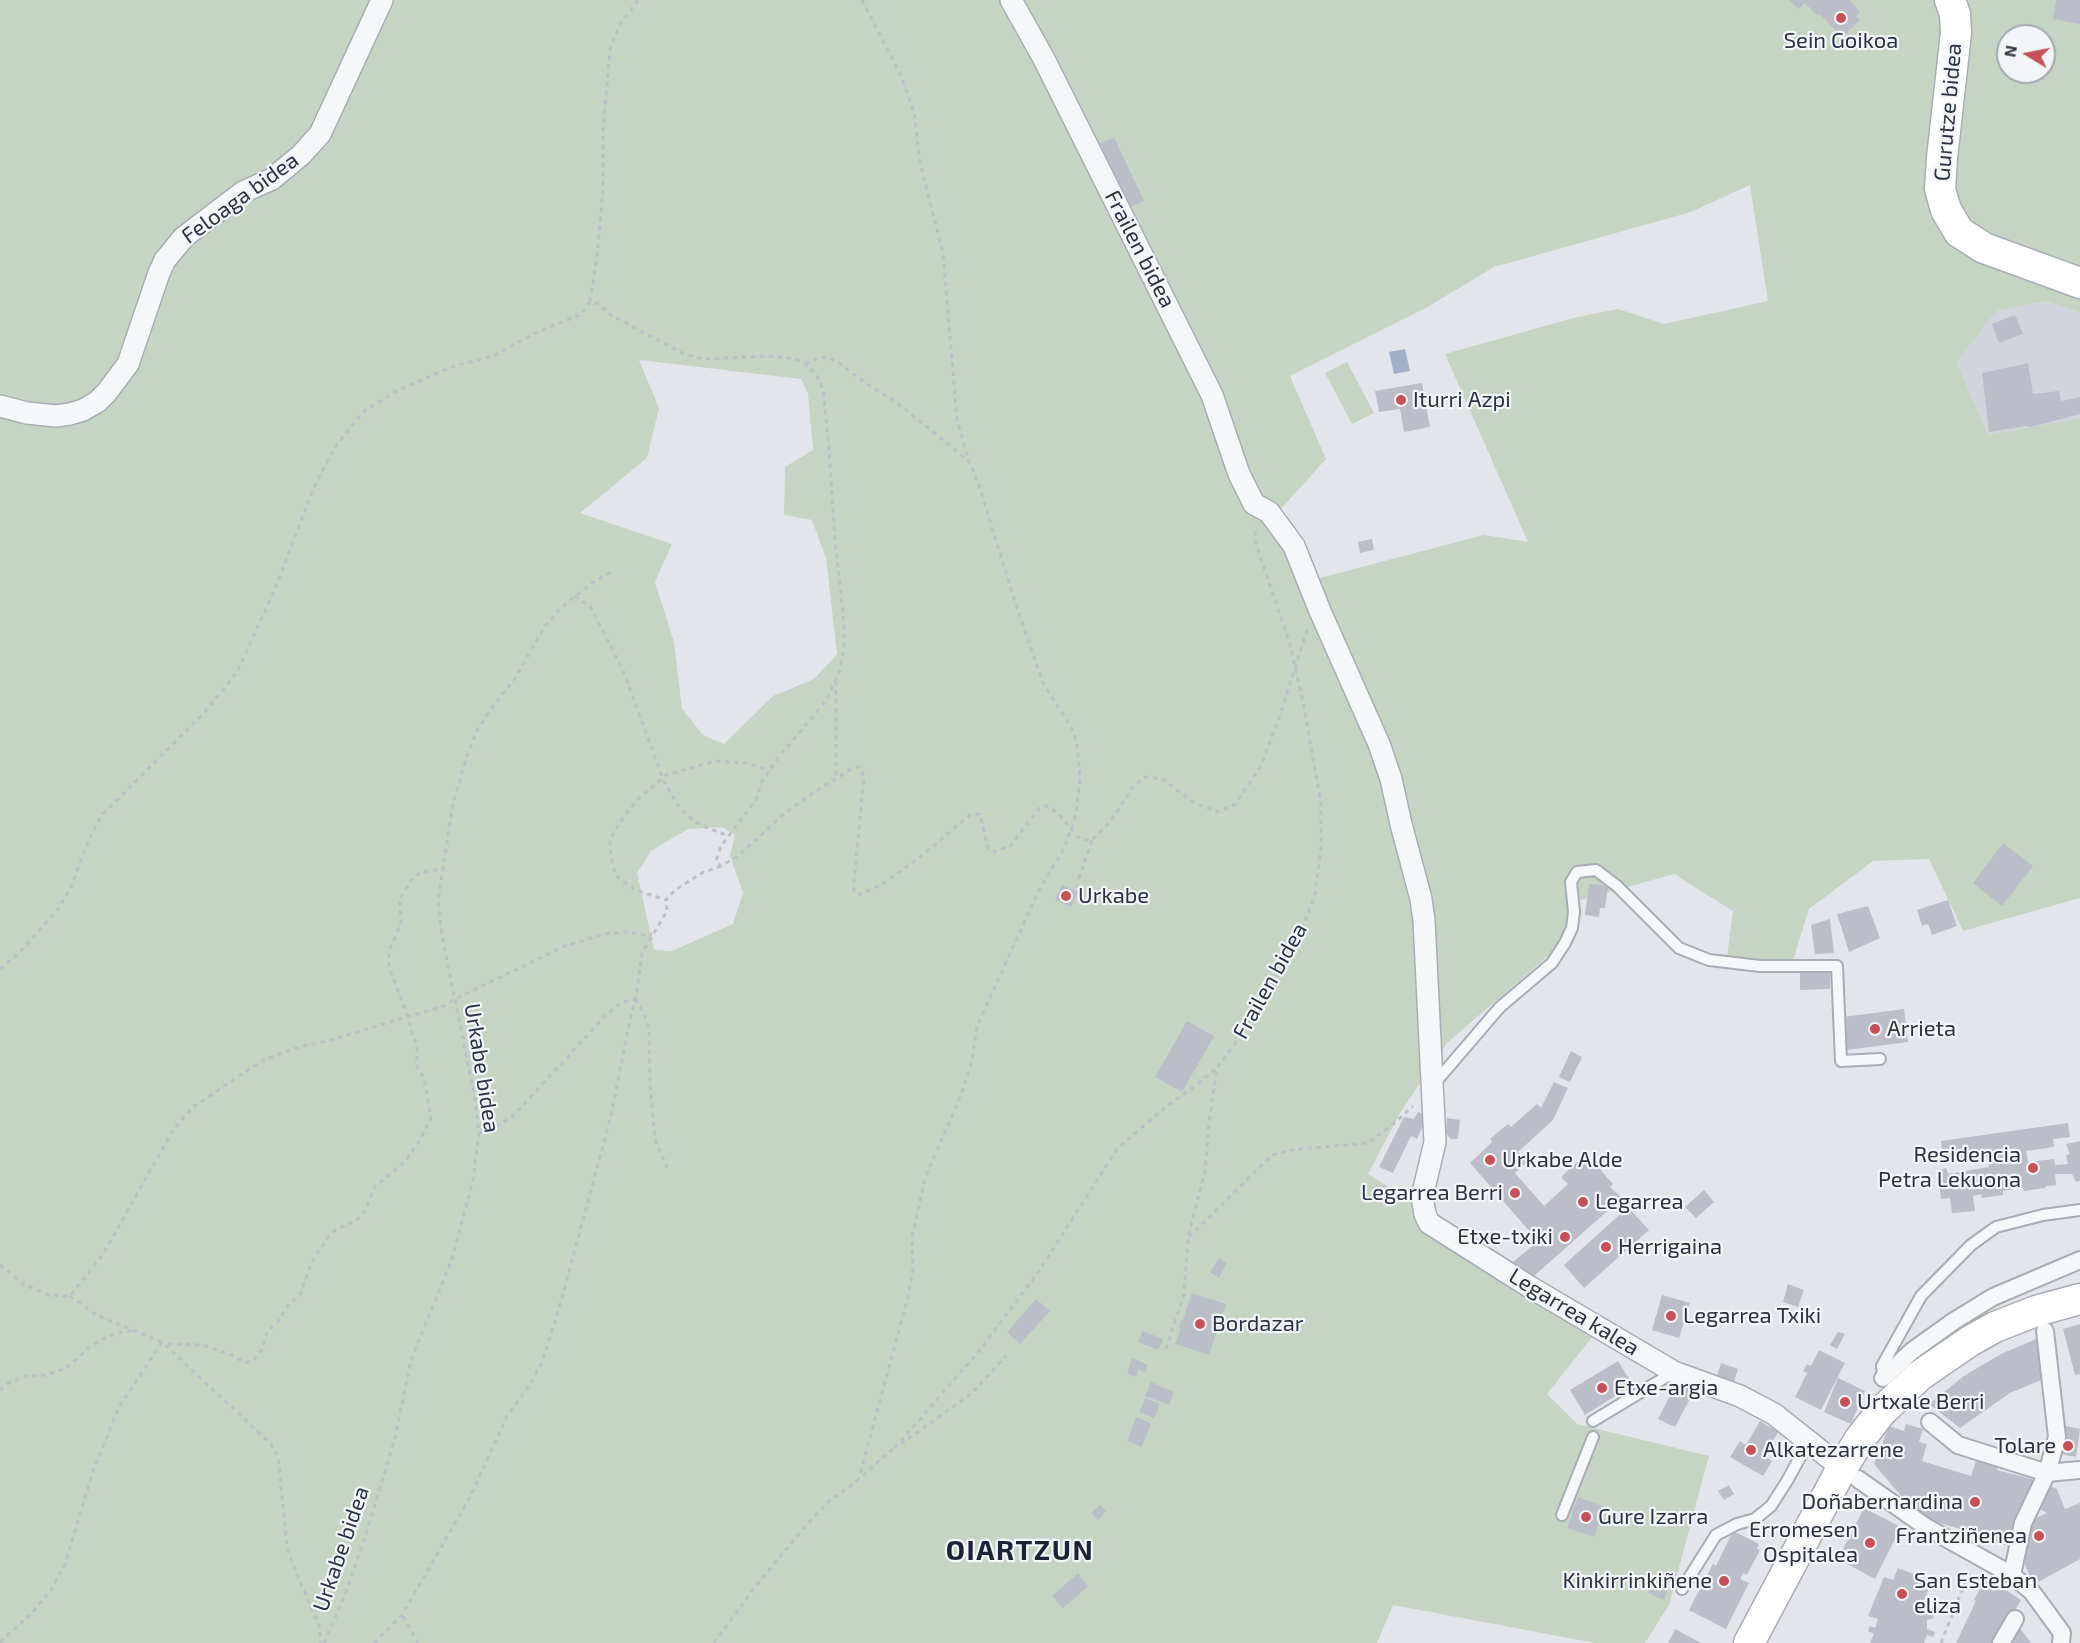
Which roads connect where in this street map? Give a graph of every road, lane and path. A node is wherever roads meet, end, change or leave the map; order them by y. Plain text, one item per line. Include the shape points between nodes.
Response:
1 (382, 0) edge
2 (638, 0) edge
3 (862, 0) edge
4 (1011, 0) edge
5 (1950, 0) edge
6 (2080, 283) edge
7 (590, 301) junction
8 (805, 364) junction
9 (0, 406) edge
10 (969, 461) junction
11 (1254, 504) junction
12 (614, 570) dead end
13 (576, 596) junction
14 (1320, 611) junction
15 (1295, 666) junction
16 (836, 679) junction
17 (769, 771) junction
18 (836, 777) junction
19 (663, 778) junction
20 (1072, 828) junction
21 (729, 836) junction
22 (1092, 840) junction
23 (721, 866) junction
24 (443, 869) junction
25 (1073, 896) dead end
26 (666, 900) junction
27 (652, 934) junction
28 (0, 969) edge
29 (455, 999) junction
30 (635, 999) junction
31 (408, 1017) junction
32 (1880, 1059) dead end
33 (1217, 1068) junction
34 (1433, 1084) junction
35 (479, 1133) junction
36 (667, 1168) dead end
37 (2080, 1210) edge
38 (1188, 1239) junction
39 (2080, 1260) edge
40 (0, 1265) edge
41 (70, 1296) junction
42 (2080, 1299) edge
43 (136, 1331) junction
44 (2045, 1331) dead end
45 (162, 1342) junction
46 (168, 1344) dead end
47 (1166, 1349) dead end
48 (1006, 1356) dead end
49 (1674, 1372) junction
50 (1888, 1389) junction
51 (0, 1390) edge
52 (1593, 1421) dead end
53 (1930, 1422) dead end
54 (1593, 1437) dead end
55 (1809, 1441) junction
56 (895, 1448) junction
57 (2080, 1470) edge
58 (1850, 1473) junction
59 (2047, 1473) junction
60 (859, 1478) junction
61 (1562, 1515) dead end
62 (1968, 1574) dead end
63 (2012, 1575) junction
64 (1682, 1589) dead end
65 (402, 1615) junction
66 (2015, 1619) dead end
67 (0, 1634) edge
68 (8, 1635) junction
69 (0, 1642) edge
70 (323, 1643) edge
71 (374, 1643) edge
72 (418, 1643) edge
73 (714, 1643) edge
74 (1749, 1643) edge
75 (1941, 1643) edge
76 (2001, 1643) edge
77 (2061, 1643) edge

1 - 9 street, Feloaga bidea via 320,134 272,179 243,192 184,237 165,260 128,364 107,392 97,402 70,414 46,415
2 - 7 path via 610,49 603,188
3 - 10 path via 901,76 914,112 920,163 943,253 957,420
4 - 11 street, Frailen bidea via 1207,384 1239,474
5 - 6 main road, Gurutze bidea via 1956,33 1940,189 1946,210 1959,232 1984,248
7 - 8 path via 684,354 703,359 768,356
7 - 28 path via 582,314 493,356 454,366 396,391 363,412 335,447 314,487 275,590 237,672 204,713 101,816 58,909
8 - 10 path via 818,357 839,363
8 - 16 path via 816,374 823,389 829,448 844,623 844,648
10 - 20 path via 1043,683 1077,742 1080,778
11 - 14 street, Frailen bidea via 1269,512 1294,546
11 - 15 path, Frailen bidea via 1255,541
12 - 13 path, Urkabe bidea
13 - 19 path via 591,608 618,660
13 - 24 path, Urkabe bidea via 545,626 514,680 477,730 453,804
14 - 15 path via 1307,630
14 - 34 street, Legarrea kalea via 1379,744 1421,899
15 - 22 path via 1261,766 1235,804 1218,812 1195,803 1162,779 1145,777 1134,785 1111,821
15 - 33 path, Frailen bidea via 1321,803 1315,895 1296,944 1278,976
16 - 17 path via 826,701
16 - 18 path
17 - 19 path via 747,763 715,761
17 - 21 path via 757,798
18 - 20 path via 859,767 864,776 854,881 858,895 881,885 970,815 980,814 988,848 994,852 1010,846 1040,807 1047,806 1058,813
18 - 23 path
19 - 21 path via 685,814 702,826
19 - 26 path via 637,800 610,840 616,876 635,890
20 - 22 path via 1084,840
20 - 60 path via 981,1015 961,1095 925,1178 912,1237 913,1270 908,1297
21 - 23 path via 716,861
22 - 25 path
23 - 26 path via 702,873
24 - 29 path, Urkabe bidea via 438,902
24 - 31 path via 421,872 400,899 401,923 389,951 389,967
26 - 27 path via 667,911
27 - 29 path via 604,934 565,946
27 - 30 path via 642,953
29 - 31 path
29 - 35 path, Urkabe bidea
30 - 35 path via 620,1003 606,1015 514,1115
30 - 36 path via 649,1029 655,1138
30 - 65 path via 611,1116 542,1362 507,1416 470,1497
31 - 41 path via 263,1060 193,1107 174,1130 102,1256
31 - 46 path via 431,1118 406,1160 374,1188 366,1209 356,1221 328,1237 310,1264 300,1295 267,1332 262,1350 254,1359 245,1363 202,1345
32 - 34 lane via 1840,1061 1837,966 1760,966 1709,960 1679,948 1596,870 1577,872 1571,882 1572,928 1552,963 1500,1008
33 - 38 path, Frailen bidea via 1205,1171
33 - 56 path via 1117,1149 1037,1274 980,1350
34 - 38 path via 1391,1126 1367,1143 1272,1155
34 - 49 street, Legarrea kalea via 1435,1142 1422,1197 1429,1223
35 - 70 path, Urkabe bidea via 473,1180 452,1258 411,1360 391,1452 348,1587
37 - 50 lane via 1996,1227 1971,1245 1921,1296 1882,1366
38 - 47 path, Frailen bidea via 1184,1294
39 - 50 street via 1993,1297 1954,1321 1912,1351
40 - 41 path via 23,1284 49,1295
41 - 43 path via 96,1315
42 - 50 main road via 1995,1327 1919,1376
43 - 45 path
43 - 51 path via 105,1338 65,1369 26,1376
44 - 59 street via 2057,1437
45 - 68 path via 118,1407 93,1471 65,1564 51,1590
45 - 70 path via 271,1444 278,1456 287,1548
48 - 56 path via 970,1394
49 - 52 lane
49 - 55 street, Legarrea kalea via 1740,1396 1774,1414
50 - 58 main road via 1860,1439
53 - 59 street via 1958,1445
54 - 61 lane
55 - 58 street, Legarrea kalea
55 - 64 lane via 1771,1506 1755,1519 1716,1535
56 - 60 path
57 - 59 street
58 - 63 street via 1926,1527
58 - 74 main road
59 - 63 street via 2023,1523
60 - 73 path via 829,1501 803,1529
62 - 75 path
63 - 77 street via 2032,1592 2062,1634
65 - 71 path
65 - 72 path
66 - 76 street
67 - 68 path
68 - 69 path

